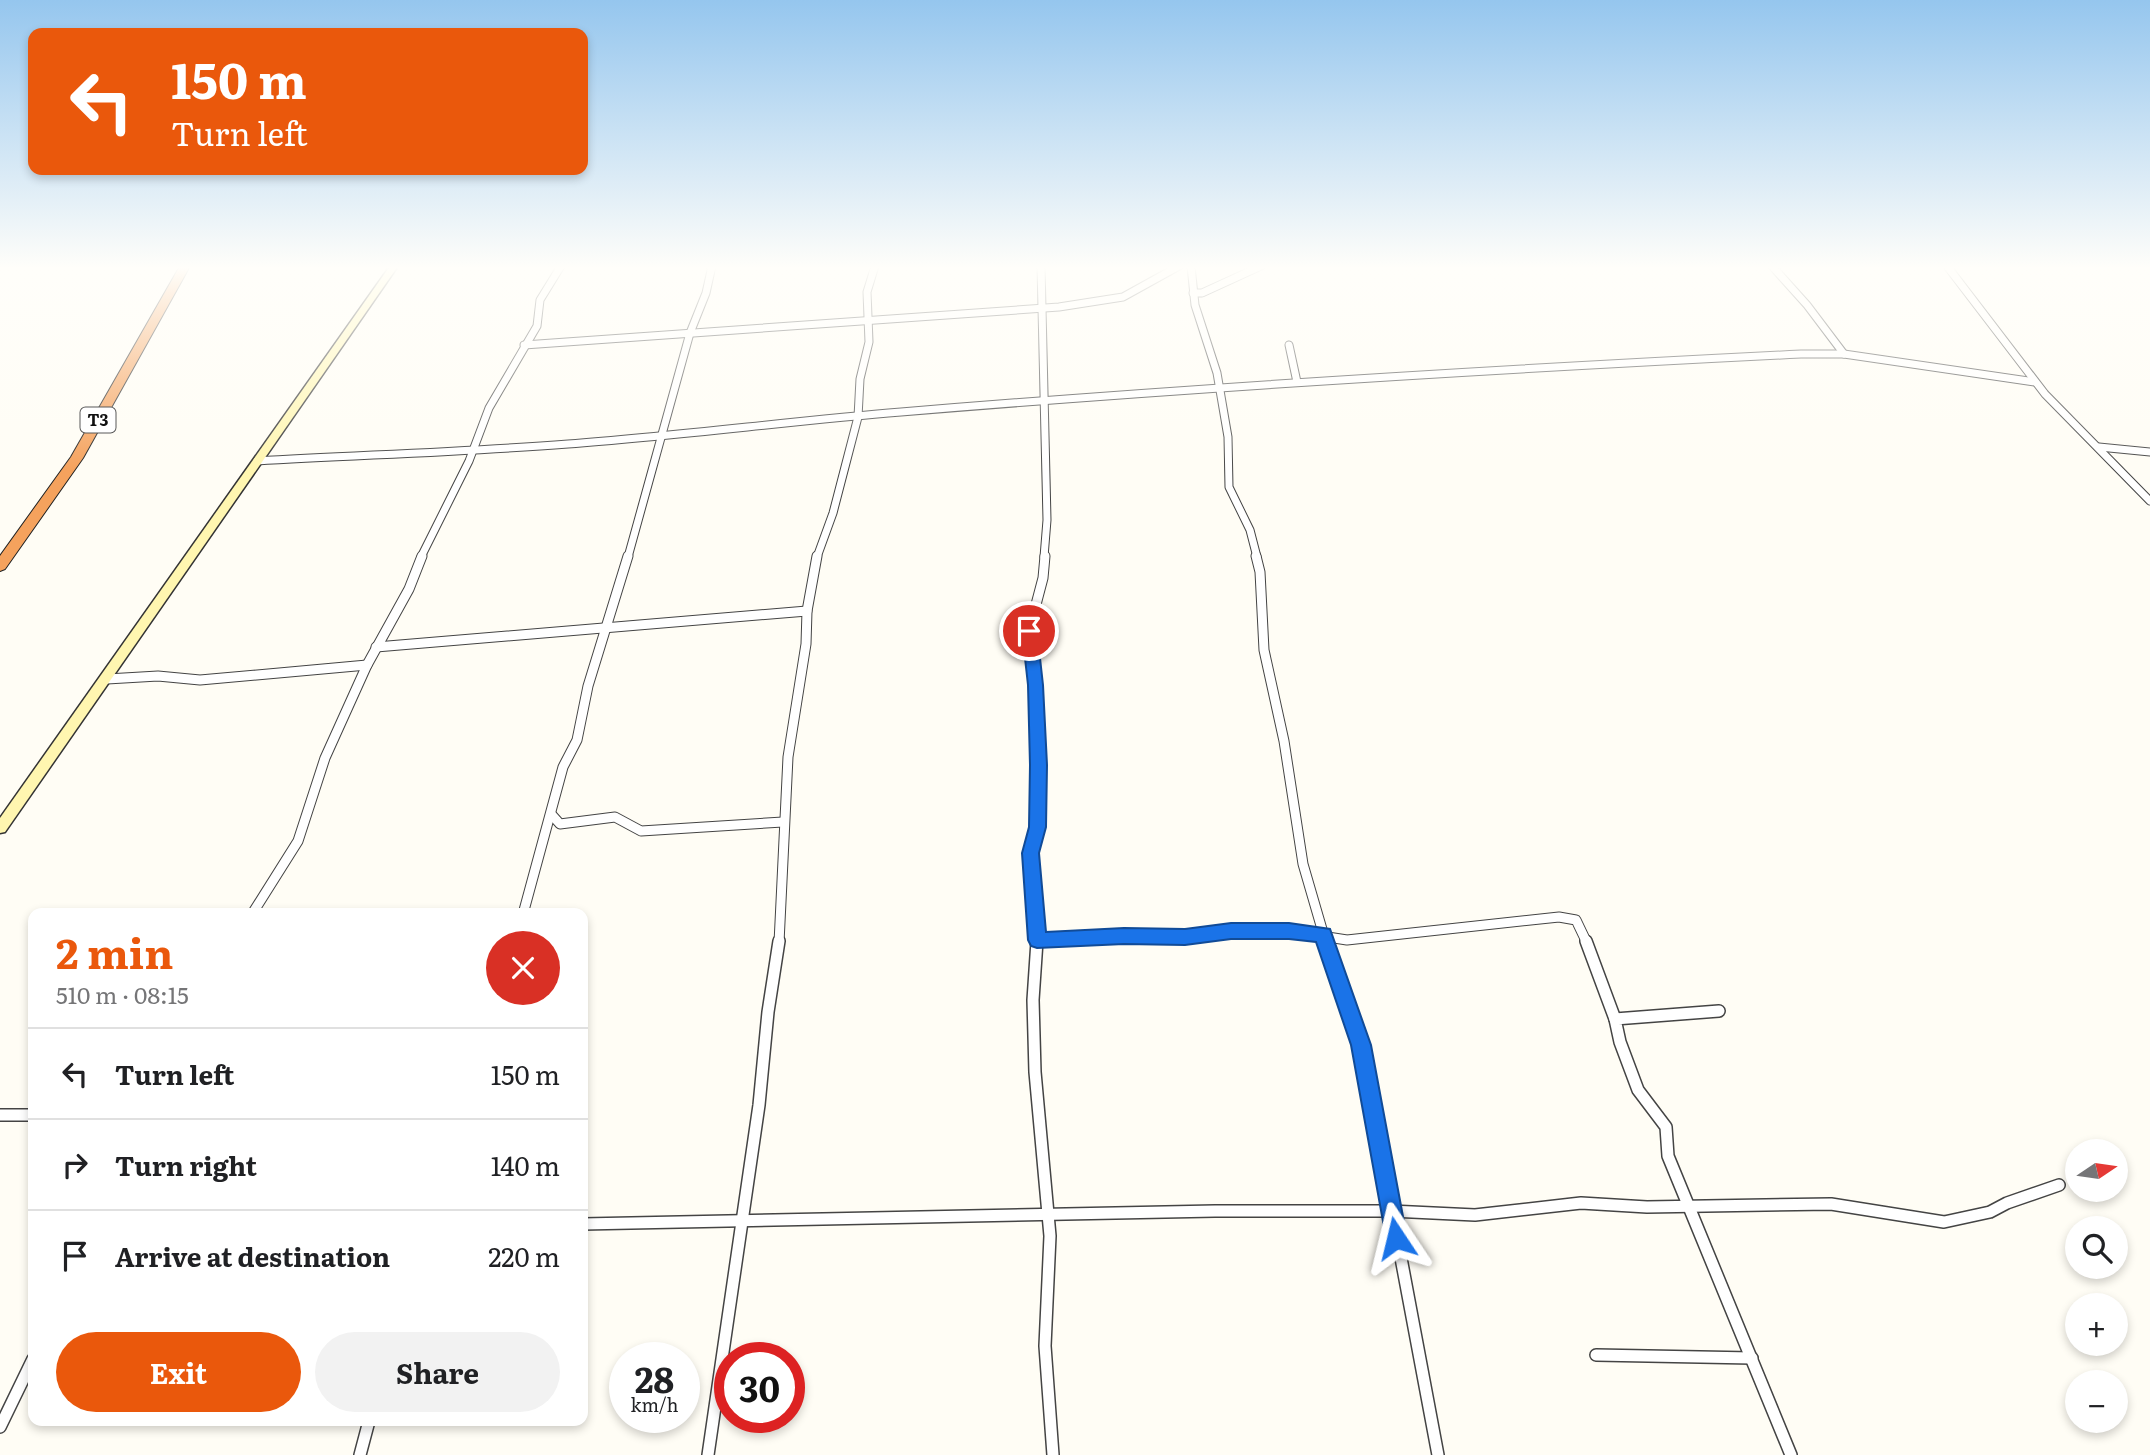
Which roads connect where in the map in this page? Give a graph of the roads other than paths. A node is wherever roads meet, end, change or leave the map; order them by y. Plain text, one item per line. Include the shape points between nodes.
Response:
1 (690, 333) edge
2 (147, 334) edge
3 (346, 334) edge
4 (530, 334) edge
5 (678, 334) edge
6 (869, 334) edge
7 (1043, 334) edge
8 (1204, 334) edge
9 (1829, 334) edge
10 (1997, 334) edge
11 (524, 345) junction
12 (1289, 345) dead end
13 (1844, 354) junction
14 (1297, 382) junction
15 (2035, 382) junction
16 (1219, 389) junction
17 (1044, 402) junction
18 (858, 417) junction
19 (662, 436) junction
20 (2099, 447) junction
21 (474, 449) junction
22 (2150, 452) edge
23 (257, 461) junction
24 (2150, 501) edge
25 (0, 566) edge
26 (807, 611) junction
27 (607, 627) junction
28 (376, 647) junction
29 (367, 665) junction
30 (107, 679) junction
31 (551, 814) junction
32 (783, 822) junction
33 (0, 828) edge
34 (256, 908) edge
35 (525, 908) edge
36 (1323, 935) junction
37 (1037, 940) junction
38 (1719, 1011) dead end
39 (1615, 1019) junction
40 (0, 1115) edge
41 (28, 1115) edge
42 (2059, 1185) dead end
43 (1689, 1206) junction
44 (1391, 1211) junction
45 (1048, 1214) junction
46 (740, 1222) junction
47 (588, 1224) edge
48 (1596, 1355) dead end
49 (1752, 1357) junction
50 (28, 1369) edge
51 (368, 1426) edge
52 (0, 1427) edge
53 (360, 1455) edge
54 (708, 1455) edge
55 (1053, 1455) edge
56 (1438, 1455) edge
57 (1791, 1455) edge

1 - 19 street
2 - 25 highway, T3 via 77,458
3 - 23 street
4 - 11 street
5 - 11 street
6 - 18 street
7 - 17 street
8 - 16 street
9 - 13 street
10 - 15 street
11 - 21 street via 485,416
12 - 14 street
13 - 14 street
13 - 15 street
14 - 16 street
15 - 20 street
16 - 17 street
16 - 36 street via 1228,437 1229,487 1250,530 1257,559 1264,650 1303,864
17 - 18 street
17 - 37 street via 1046,559 1029,631 1038,765 1038,827 1030,853
18 - 19 street
18 - 26 street via 833,513 818,551
19 - 21 street
19 - 27 street
20 - 22 street
20 - 24 street
21 - 23 street
21 - 28 street via 409,589
23 - 30 street
26 - 27 street
26 - 32 street
27 - 28 street
27 - 31 street via 577,740 563,767
28 - 29 street
29 - 30 street via 200,680 158,676
29 - 34 street via 325,758 298,841
30 - 33 street
31 - 32 street via 560,824 615,817 640,831
31 - 35 street
32 - 46 street via 779,947
36 - 37 street via 1231,931 1185,937
36 - 39 street via 1348,940 1543,917 1571,919 1580,924
36 - 44 street via 1361,1045
37 - 45 street via 1035,1072
38 - 39 street
39 - 43 street via 1638,1090 1666,1127 1666,1149
40 - 41 street
42 - 43 street via 1990,1212 1944,1222 1831,1204
43 - 44 street via 1581,1203 1475,1216
43 - 49 street
44 - 45 street
44 - 56 street
45 - 46 street
45 - 55 street via 1045,1346
46 - 47 street
46 - 54 street
48 - 49 street
49 - 57 street
50 - 52 street
51 - 53 street

